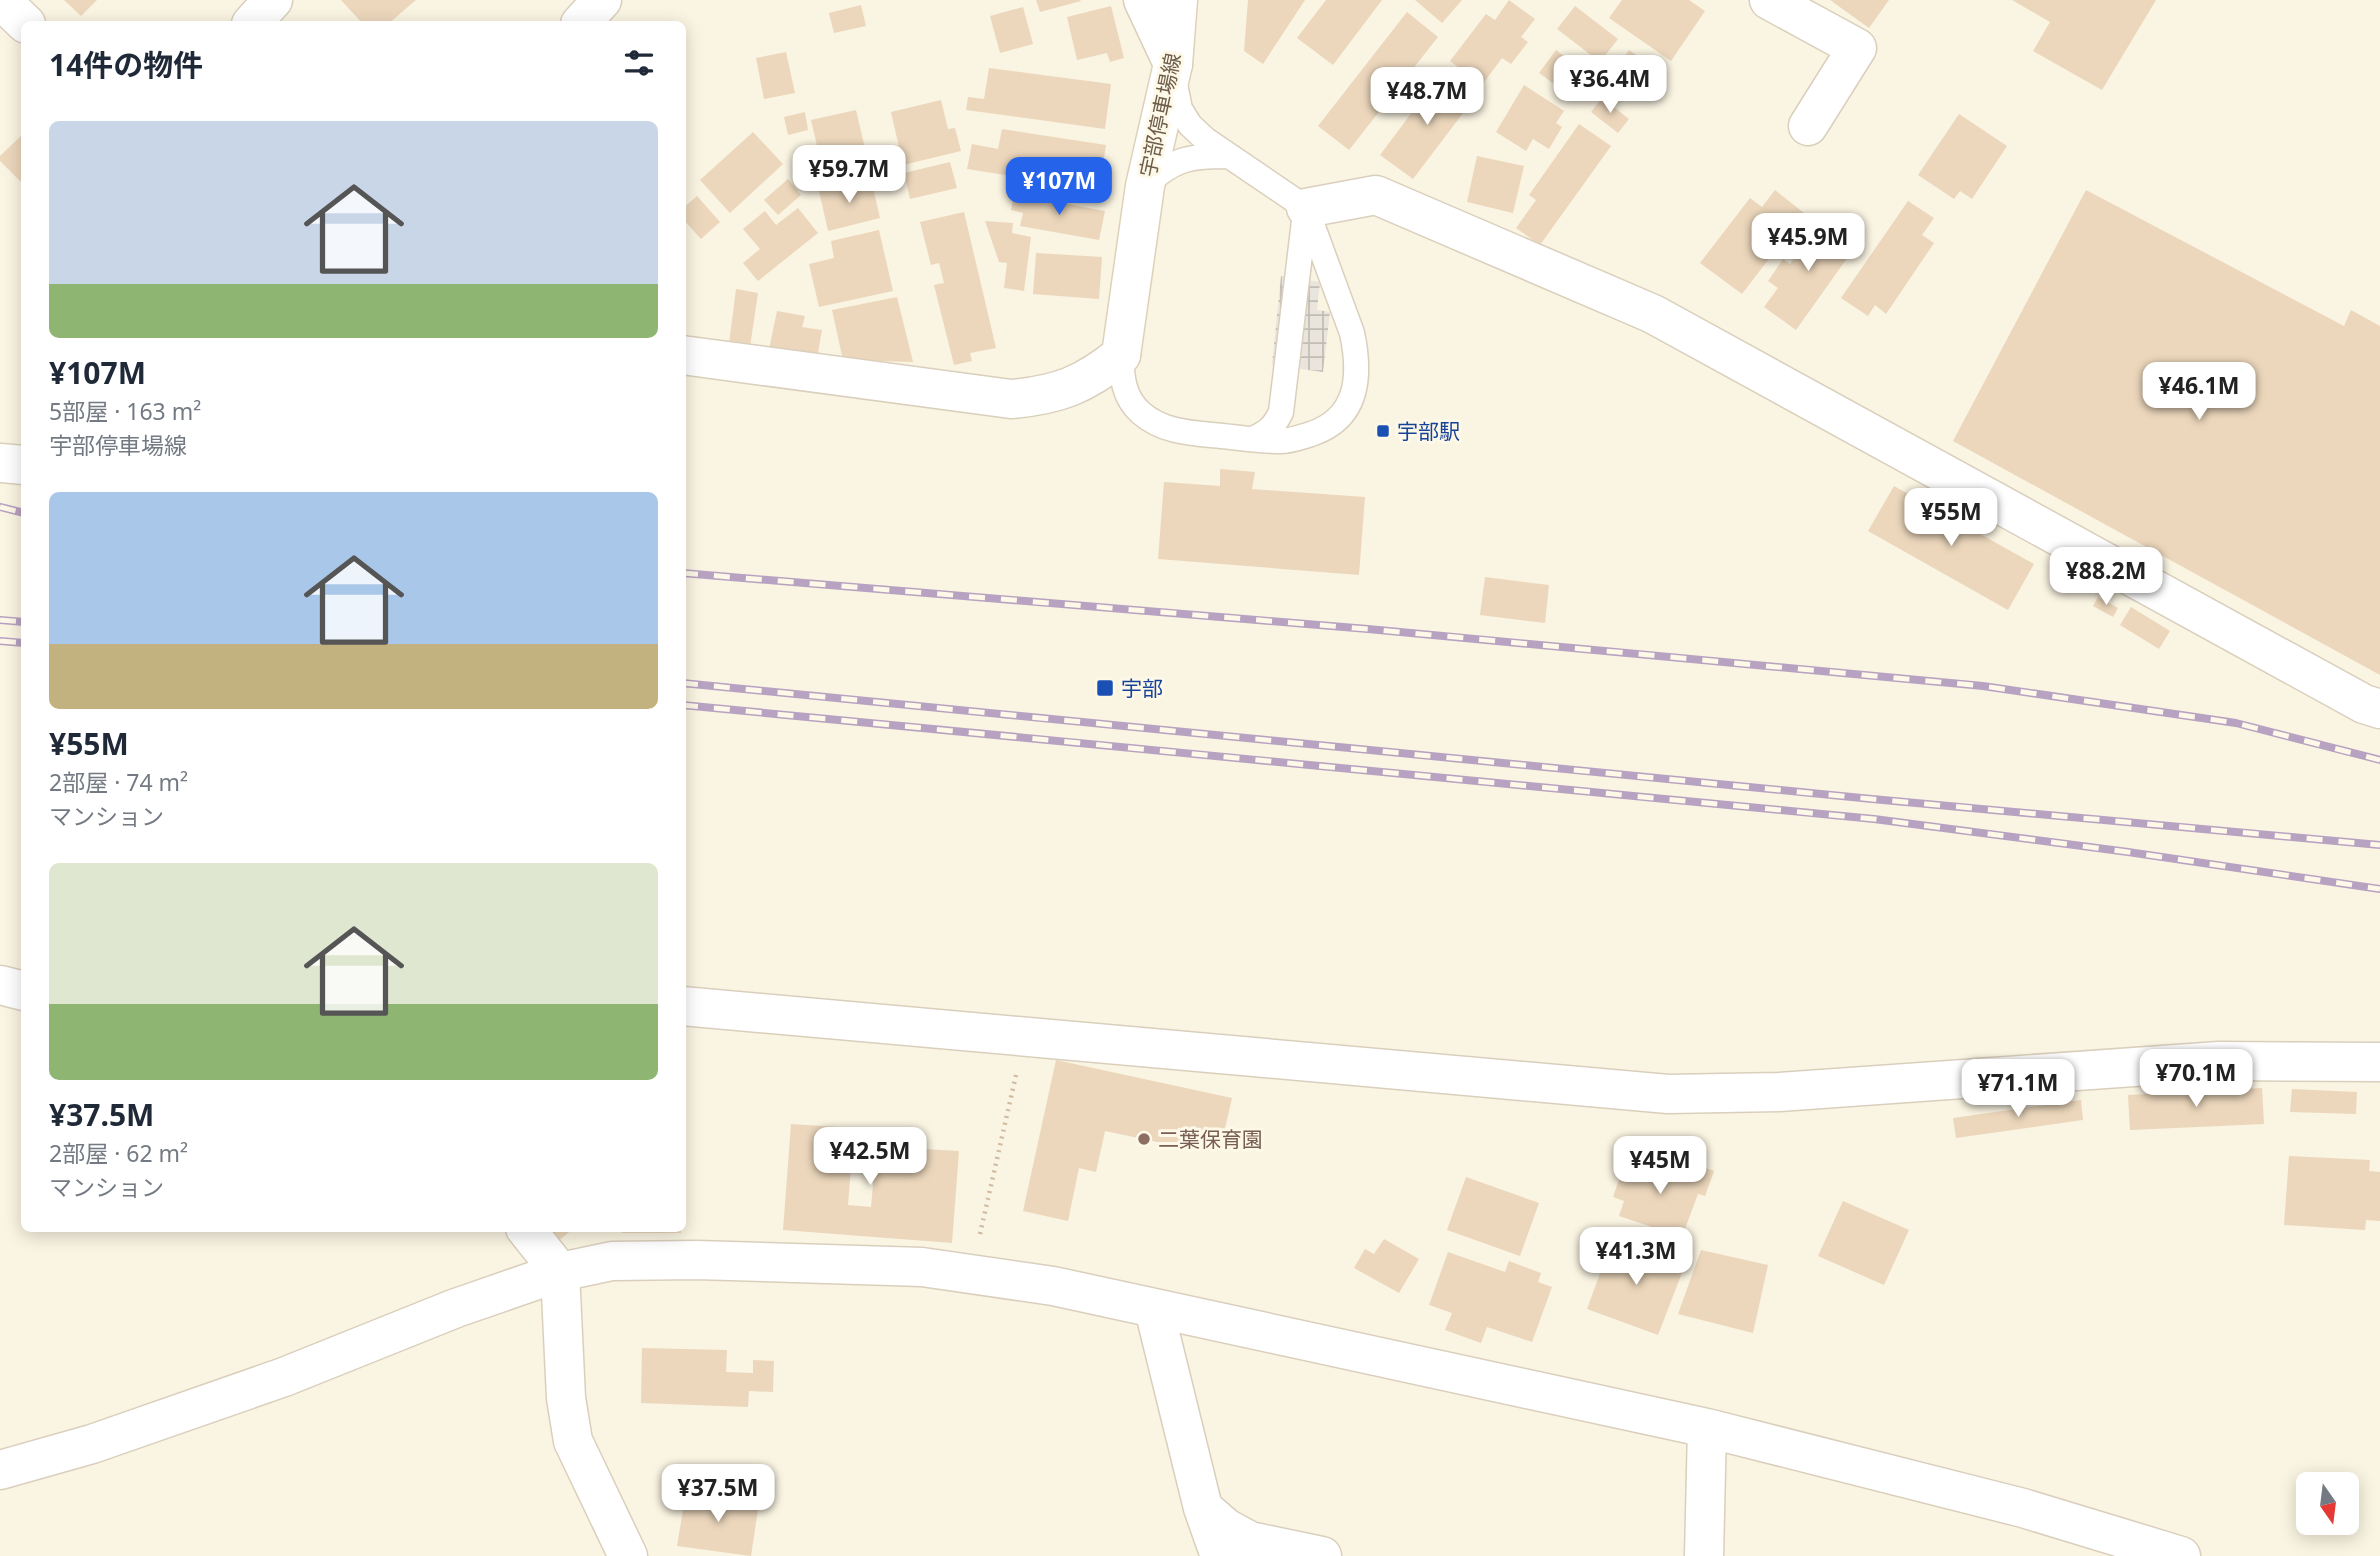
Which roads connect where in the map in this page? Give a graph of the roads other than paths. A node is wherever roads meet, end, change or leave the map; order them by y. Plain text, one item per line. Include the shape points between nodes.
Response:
1 (1, 0) edge
2 (273, 0) edge
3 (602, 0) edge
4 (1143, 0) edge
5 (1178, 0) edge
6 (1769, 0) edge
7 (23, 21) edge
8 (254, 21) edge
9 (583, 21) edge
10 (1173, 64) junction
11 (1808, 126) dead end
12 (1227, 156) junction
13 (1145, 186) junction
14 (1306, 208) junction
15 (1121, 355) junction
16 (686, 356) edge
17 (1252, 439) junction
18 (0, 463) edge
19 (21, 464) edge
20 (2380, 709) edge
21 (0, 985) edge
22 (21, 990) edge
23 (686, 1006) edge
24 (2380, 1062) edge
25 (528, 1232) edge
26 (560, 1272) junction
27 (1154, 1310) junction
28 (1707, 1428) junction
29 (0, 1470) edge
30 (1203, 1508) junction
31 (628, 1556) edge
32 (1220, 1556) edge
33 (1322, 1556) edge
34 (1704, 1556) edge
35 (2182, 1556) edge

1 - 7 street
2 - 8 street
3 - 9 street
4 - 10 street
5 - 10 street, 宇部停車場線
6 - 11 street via 1857,48
10 - 12 lane via 1180,108 1190,125
10 - 13 street, 宇部停車場線
12 - 13 lane via 1182,160
12 - 14 lane
13 - 15 street, 宇部停車場線
14 - 17 lane via 1281,412 1266,434
14 - 17 lane via 1352,332 1357,371 1352,399 1335,422 1319,431 1283,441
14 - 20 street via 1376,195 1653,314
15 - 16 street via 1096,375 1065,388 1036,397 1010,398
15 - 17 lane via 1127,396 1158,426
18 - 19 street
21 - 22 street
23 - 24 street via 1668,1094 1779,1092 2219,1061
25 - 26 street
26 - 27 street via 612,1261 922,1267 1052,1286
26 - 29 street via 271,1381 92,1444
26 - 31 street via 566,1398 573,1441
27 - 28 street
27 - 30 street
28 - 34 street
28 - 35 street via 2023,1508
30 - 32 street
30 - 33 street via 1250,1541

